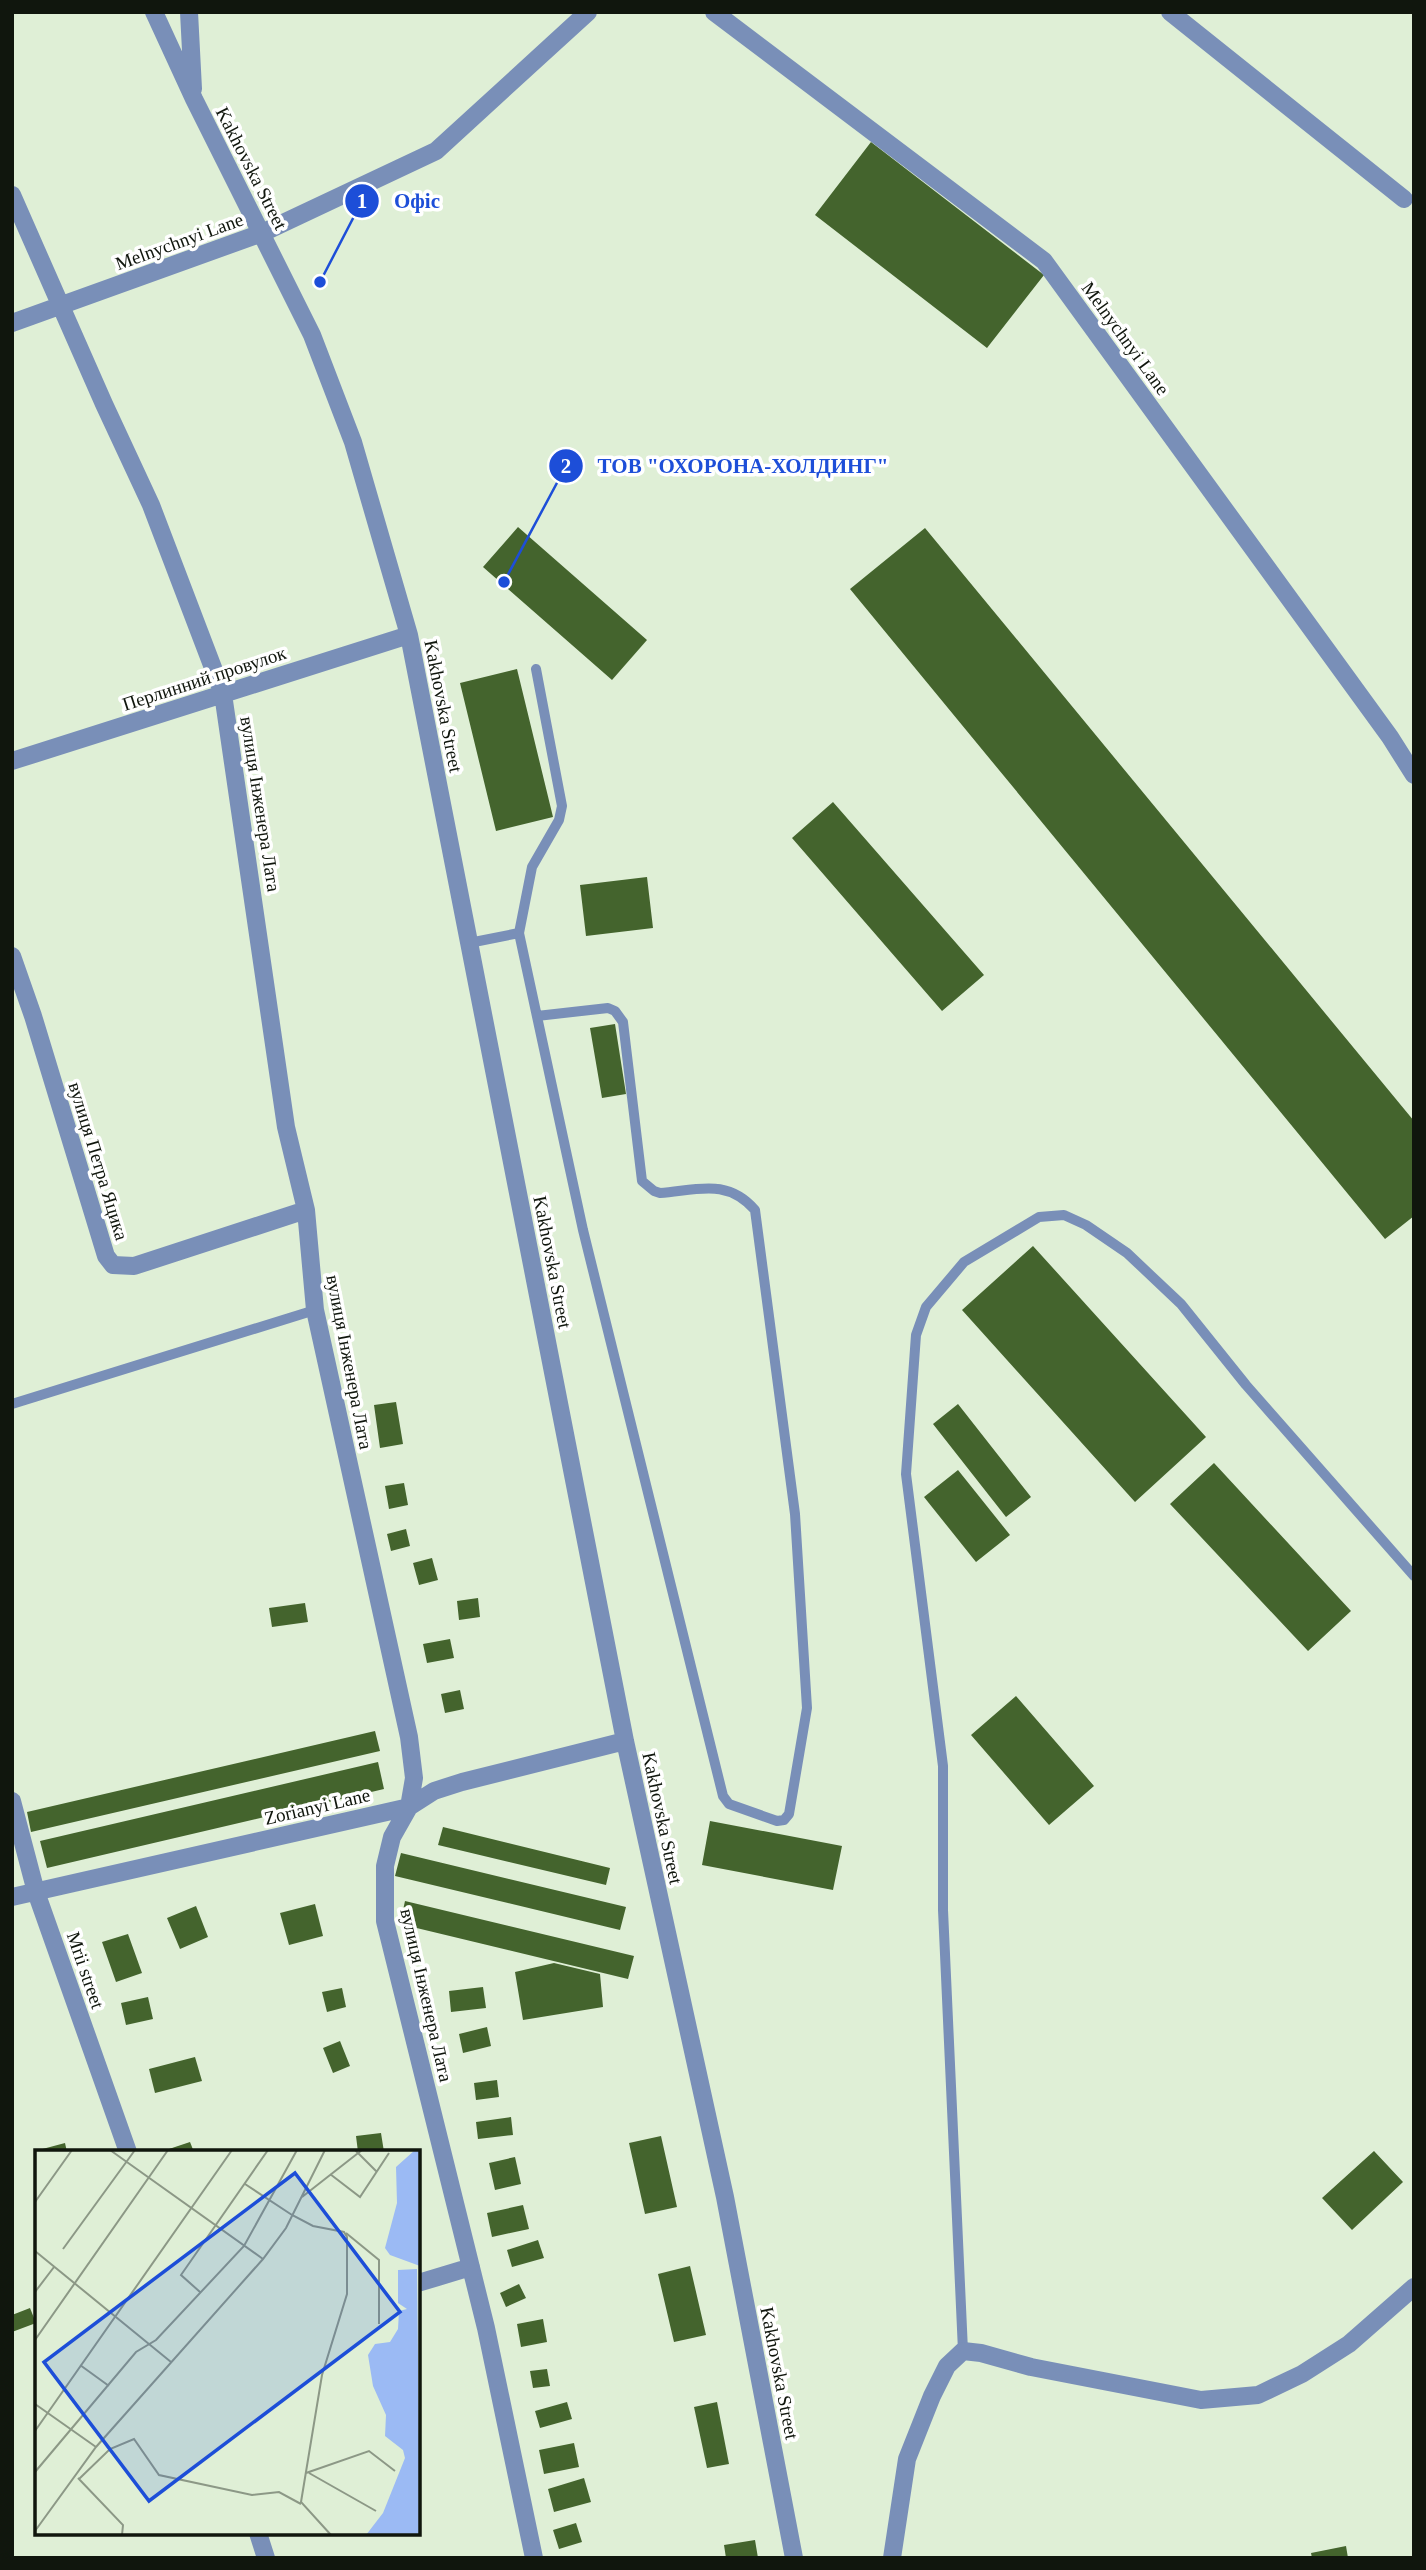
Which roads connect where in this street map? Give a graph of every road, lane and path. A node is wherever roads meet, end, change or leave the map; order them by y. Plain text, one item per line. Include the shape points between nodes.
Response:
1 (153, 12) edge
2 (189, 12) edge
3 (588, 12) edge
4 (714, 12) edge
5 (1170, 12) edge
6 (194, 99) junction
7 (12, 195) edge
8 (1404, 199) dead end
9 (262, 233) junction
10 (61, 307) junction
11 (12, 323) edge
12 (409, 635) junction
13 (536, 669) dead end
14 (223, 694) junction
15 (12, 761) edge
16 (1414, 775) edge
17 (519, 933) junction
18 (469, 943) junction
19 (12, 956) edge
20 (537, 1016) junction
21 (306, 1210) junction
22 (315, 1310) junction
23 (12, 1404) edge
24 (1414, 1576) edge
25 (625, 1741) junction
26 (12, 1801) edge
27 (409, 1807) junction
28 (36, 1892) junction
29 (12, 1897) edge
30 (127, 2150) edge
31 (471, 2267) junction
32 (420, 2282) edge
33 (1414, 2287) edge
34 (963, 2351) junction
35 (259, 2535) edge
36 (266, 2558) edge
37 (534, 2558) edge
38 (794, 2558) edge
39 (892, 2558) edge

1 - 6 street, Kakhovska Street
2 - 6 street
3 - 9 street, Melnychnyi Lane via 436,151
4 - 16 street, Melnychnyi Lane via 1044,261
5 - 8 street
6 - 9 street, Kakhovska Street
7 - 10 street, вулиця Інженера Лата
9 - 10 street, Melnychnyi Lane
9 - 12 street, Kakhovska Street via 312,335 354,442
10 - 11 street, Melnychnyi Lane
10 - 14 street, вулиця Інженера Лата via 151,505
12 - 14 street, Перлинний провулок
12 - 18 street, Kakhovska Street
13 - 17 lane via 562,806 532,867
14 - 15 street, Перлинний провулок
14 - 21 street, вулиця Інженера Лата via 286,1127
17 - 18 lane
17 - 20 lane
18 - 25 street, Kakhovska Street
19 - 21 street, вулиця Петра Яцика via 106,1256 113,1265 134,1266
20 - 20 lane via 615,1011 623,1022 642,1181 660,1193 720,1188 736,1192 755,1210 795,1514 807,1708 789,1814 784,1820 729,1804 723,1796 583,1230
21 - 22 street, вулиця Інженера Лата
22 - 23 lane
22 - 27 street, вулиця Інженера Лата via 409,1737 414,1778
24 - 34 lane via 1181,1304 1127,1253 1086,1225 1065,1215 1039,1217 964,1262 926,1307 916,1335 906,1474 943,1766 943,1910
25 - 27 street, Zorianyi Lane via 462,1782 434,1791
25 - 38 street, Kakhovska Street via 725,2197
26 - 28 street, Mrii street
27 - 28 street, Zorianyi Lane
27 - 31 street, вулиця Інженера Лата via 391,1837 385,1866 385,1921
28 - 29 street, Zorianyi Lane
28 - 30 street, Mrii street
31 - 32 street
31 - 37 street, вулиця Інженера Лата
33 - 34 street via 1349,2344 1258,2395 1201,2400
34 - 39 street via 947,2366 907,2459
35 - 36 street

